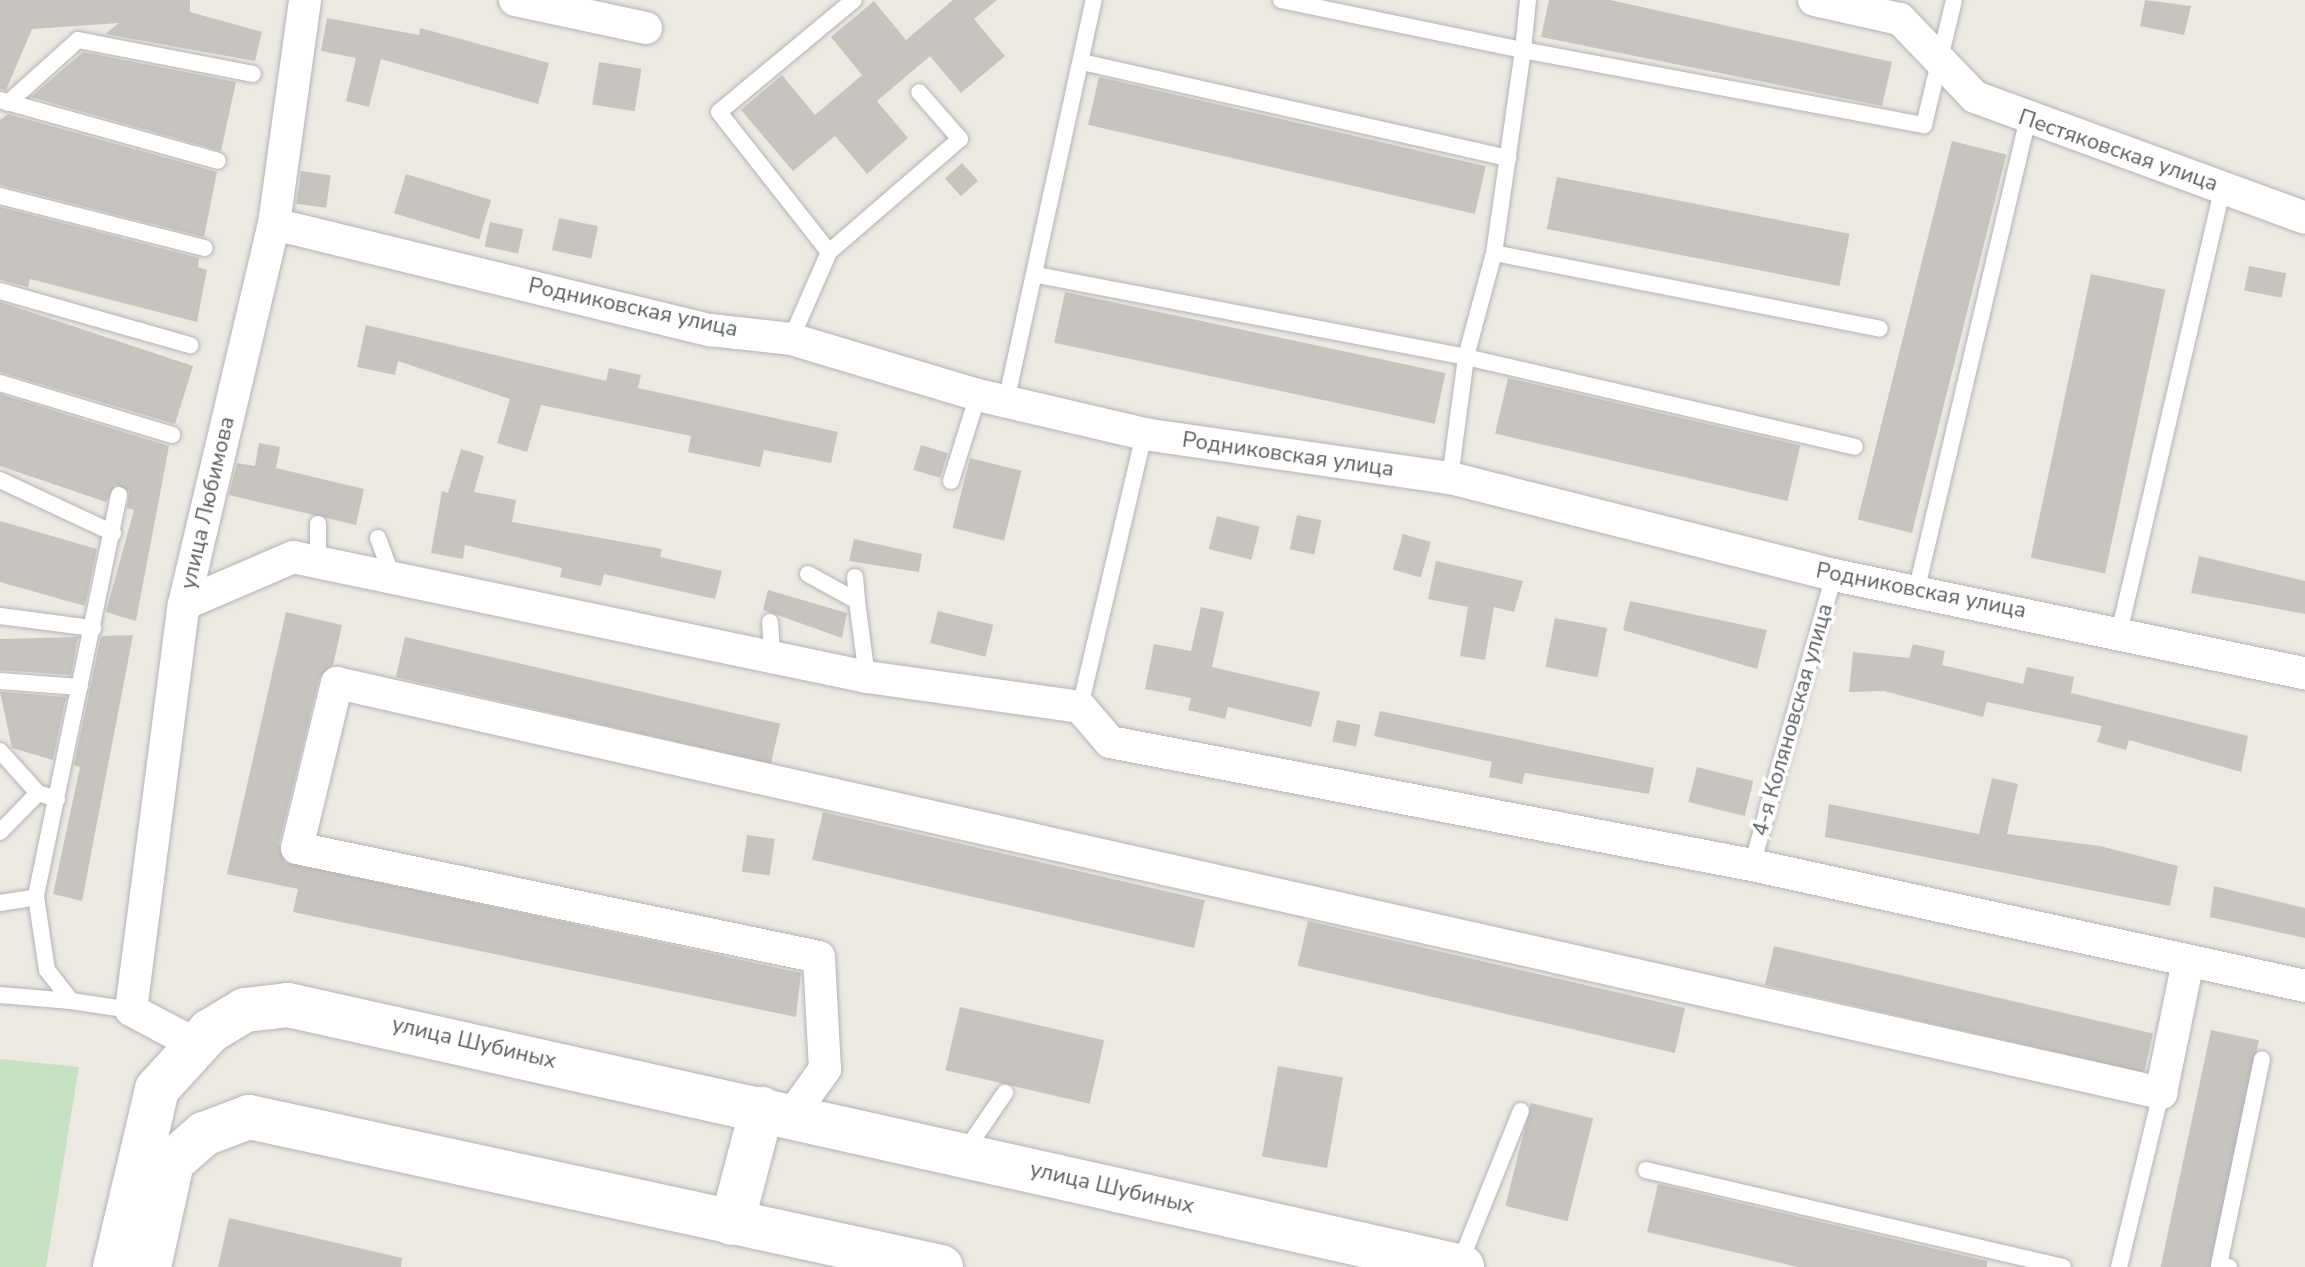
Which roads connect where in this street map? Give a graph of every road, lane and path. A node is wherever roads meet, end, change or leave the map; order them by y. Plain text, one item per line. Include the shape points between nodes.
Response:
1 (305, 0) edge
2 (515, 0) edge
3 (854, 0) edge
4 (1094, 0) edge
5 (1281, 0) edge
6 (1528, 0) edge
7 (1814, 0) edge
8 (1954, 0) edge
9 (646, 28) dead end
10 (1523, 50) junction
11 (1082, 62) junction
12 (1940, 68) junction
13 (253, 74) dead end
14 (919, 92) dead end
15 (4, 102) edge
16 (2028, 119) junction
17 (1508, 158) junction
18 (218, 161) dead end
19 (2223, 188) junction
20 (0, 196) edge
21 (2305, 218) edge
22 (274, 224) junction
23 (204, 248) dead end
24 (829, 252) junction
25 (1494, 253) junction
26 (1037, 275) junction
27 (0, 291) edge
28 (1880, 329) dead end
29 (791, 339) junction
30 (190, 345) dead end
31 (1466, 357) junction
32 (0, 383) edge
33 (992, 399) junction
34 (1144, 434) junction
35 (172, 435) dead end
36 (1855, 447) dead end
37 (1450, 478) junction
38 (0, 480) edge
39 (951, 481) dead end
40 (119, 495) dead end
41 (318, 524) dead end
42 (113, 533) junction
43 (378, 538) dead end
44 (318, 562) junction
45 (808, 574) dead end
46 (1834, 575) junction
47 (392, 576) junction
48 (855, 577) dead end
49 (1916, 592) junction
50 (857, 601) junction
51 (184, 604) junction
52 (0, 616) edge
53 (93, 628) junction
54 (2120, 629) junction
55 (2305, 673) edge
56 (867, 677) junction
57 (0, 681) edge
58 (80, 687) junction
59 (1080, 707) junction
60 (0, 751) edge
61 (38, 793) junction
62 (57, 799) junction
63 (0, 832) edge
64 (1752, 865) junction
65 (36, 897) junction
66 (0, 903) edge
67 (2188, 961) junction
68 (2305, 986) edge
69 (0, 995) edge
70 (71, 1001) junction
71 (131, 1010) junction
72 (193, 1043) junction
73 (2262, 1059) dead end
74 (1005, 1093) dead end
75 (2161, 1093) junction
76 (1521, 1111) dead end
77 (777, 1112) junction
78 (963, 1154) junction
79 (1646, 1170) dead end
80 (732, 1223) junction
81 (115, 1267) edge
82 (149, 1267) edge
83 (941, 1267) edge
84 (1460, 1267) edge
85 (2063, 1267) edge
86 (2119, 1267) edge
87 (2229, 1267) edge

1 - 22 street, улица Любимова
2 - 9 street
3 - 24 lane via 719,112
4 - 11 lane
5 - 10 lane
6 - 10 lane
7 - 12 street, Пестяковская улица via 1900,19
8 - 12 lane
10 - 12 lane via 1924,125
10 - 17 lane
11 - 17 lane
11 - 26 lane
12 - 16 street, Пестяковская улица via 1975,97
13 - 15 lane via 78,40
14 - 24 lane via 960,139
15 - 18 lane
16 - 19 street, Пестяковская улица
16 - 49 lane
17 - 25 lane
19 - 21 street, Пестяковская улица
19 - 54 lane
20 - 23 lane
22 - 29 street, Родниковская улица via 710,330
22 - 51 street, улица Любимова
24 - 29 lane
25 - 28 lane
25 - 31 lane
26 - 31 lane
26 - 33 lane
27 - 30 lane
29 - 33 street, Родниковская улица
31 - 36 lane
31 - 37 lane
32 - 35 lane
33 - 34 street, Родниковская улица
33 - 39 lane
34 - 37 street, Родниковская улица
34 - 59 lane
37 - 46 street, Родниковская улица
38 - 42 lane
40 - 42 lane
41 - 44 lane
42 - 53 lane
43 - 47 lane
44 - 47 street
44 - 51 street via 293,557
45 - 50 lane
46 - 49 street, Родниковская улица
46 - 64 lane, 4-я Коляновская улица
47 - 56 street via 771,638
48 - 50 lane
49 - 54 street, Родниковская улица
50 - 56 lane
51 - 71 street, улица Любимова via 146,931
52 - 53 lane
53 - 58 lane
54 - 55 street, Родниковская улица
56 - 59 street
57 - 58 lane
58 - 62 lane
59 - 64 street via 1110,742
60 - 61 lane
61 - 62 lane
61 - 63 lane
62 - 65 lane
64 - 67 street
65 - 66 lane
65 - 70 lane via 47,970
67 - 68 street
67 - 75 street
69 - 70 lane
70 - 71 lane
71 - 72 street
72 - 77 main road, улица Шубиных via 245,1010 288,1005
72 - 81 main road via 157,1089
73 - 87 lane via 2219,1265
74 - 78 lane
75 - 77 street via 337,683 297,848 819,957 825,1069
75 - 86 lane
76 - 84 lane
77 - 78 main road, улица Шубиных
77 - 80 main road
78 - 84 main road, улица Шубиных
79 - 85 lane
80 - 82 main road via 276,1119 227,1122 172,1162
80 - 83 main road

